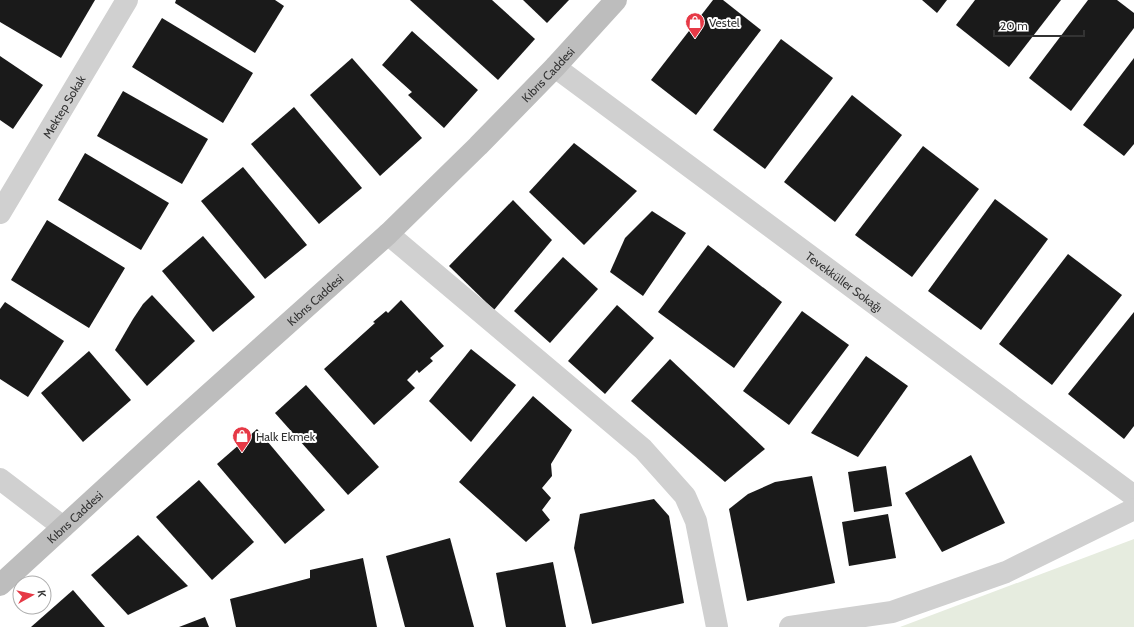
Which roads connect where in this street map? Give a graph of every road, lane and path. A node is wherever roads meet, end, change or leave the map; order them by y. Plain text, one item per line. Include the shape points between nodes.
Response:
1 (127, 0) edge
2 (616, 0) edge
3 (555, 67) junction
4 (0, 213) edge
5 (388, 234) junction
6 (0, 479) edge
7 (1134, 496) edge
8 (1134, 509) edge
9 (64, 528) junction
10 (0, 585) edge
11 (717, 627) edge
12 (790, 627) edge

1 - 4 street, Mektep Sokak
2 - 3 main road, Kıbrıs Caddesi
3 - 5 main road, Kıbrıs Caddesi via 484,141
3 - 7 street, Tevekküller Sokağı
5 - 9 main road, Kıbrıs Caddesi via 170,429
5 - 11 street via 642,449 685,496 696,521
6 - 9 street
8 - 12 street via 1006,572 892,612
9 - 10 main road, Kıbrıs Caddesi

